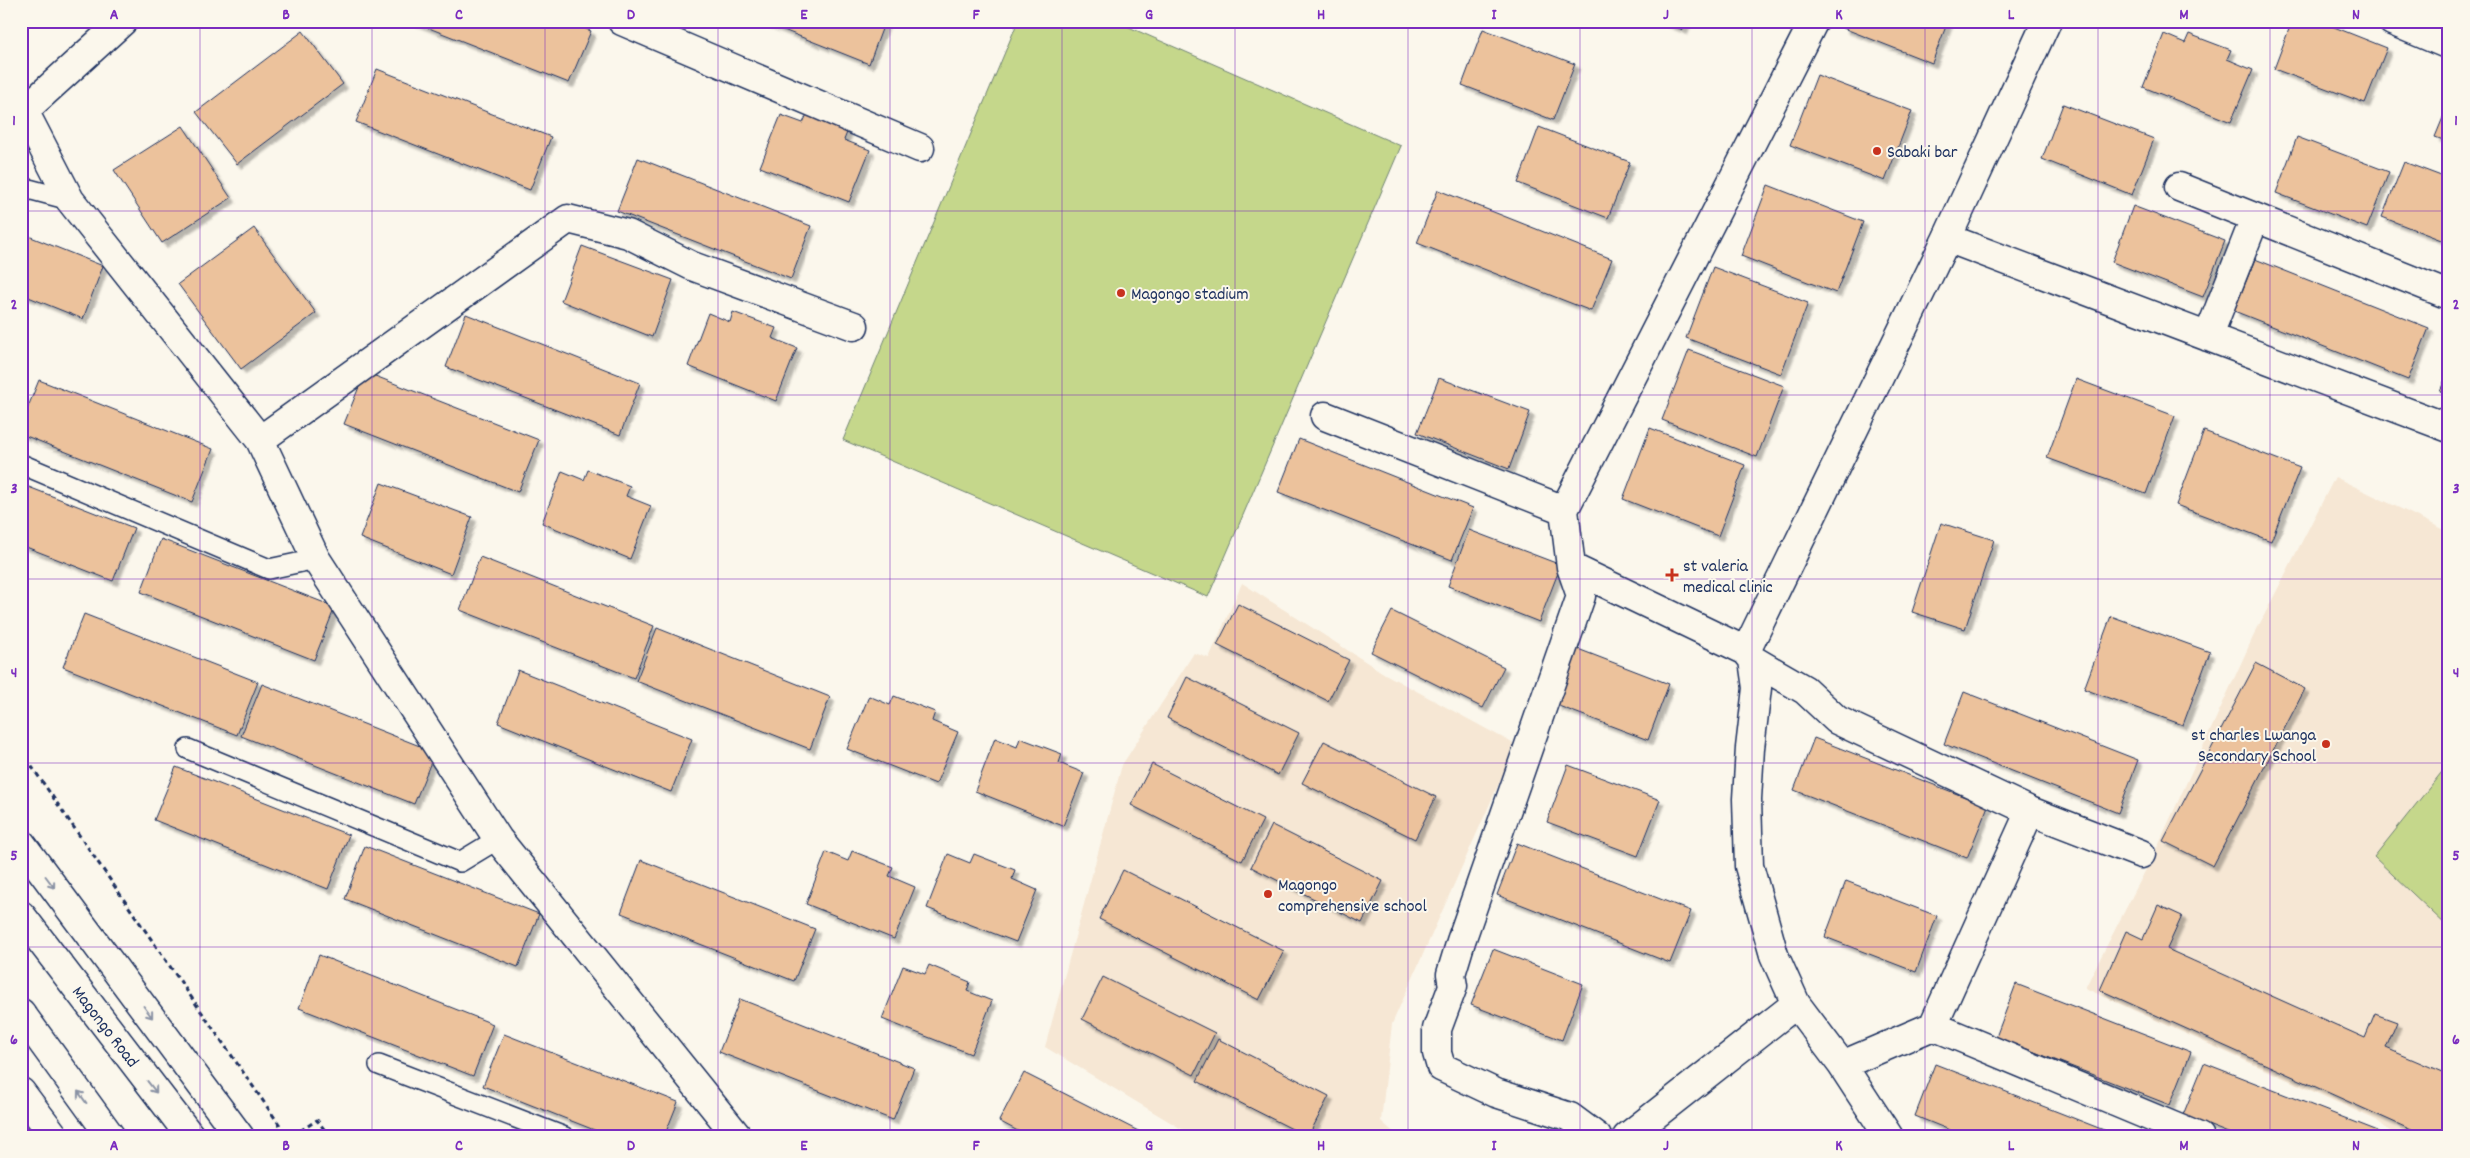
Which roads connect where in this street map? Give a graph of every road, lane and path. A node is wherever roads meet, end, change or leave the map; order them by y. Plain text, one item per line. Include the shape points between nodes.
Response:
1 (123, 21) edge
2 (622, 21) edge
3 (1814, 21) edge
4 (2047, 21) edge
5 (2392, 21) edge
6 (2449, 45) edge
7 (23, 107) edge
8 (920, 148) dead end
9 (21, 187) edge
10 (2179, 187) dead end
11 (70, 200) junction
12 (2255, 218) junction
13 (1947, 238) junction
14 (2449, 295) edge
15 (854, 326) dead end
16 (2208, 337) junction
17 (1325, 416) dead end
18 (2449, 428) edge
19 (260, 440) junction
20 (21, 464) edge
21 (1564, 510) junction
22 (316, 559) junction
23 (1571, 567) junction
24 (1750, 656) junction
25 (188, 749) dead end
26 (21, 752) edge
27 (2030, 810) junction
28 (498, 839) junction
29 (21, 843) edge
30 (2141, 854) dead end
31 (21, 915) edge
32 (1796, 1004) junction
33 (21, 1013) edge
34 (1933, 1026) junction
35 (379, 1065) dead end
36 (1842, 1065) junction
37 (21, 1092) edge
38 (55, 1137) edge
39 (111, 1137) edge
40 (191, 1137) edge
41 (240, 1137) edge
42 (288, 1137) edge
43 (300, 1137) edge
44 (330, 1137) edge
45 (566, 1137) edge
46 (738, 1137) edge
47 (1598, 1137) edge
48 (1628, 1137) edge
49 (1889, 1137) edge
50 (2199, 1137) edge

1 - 7 street
2 - 8 street
3 - 21 street
4 - 13 street
5 - 6 street
7 - 11 street
9 - 11 lane
10 - 12 street
11 - 19 street
12 - 14 street
12 - 16 street
13 - 16 street
13 - 24 street
15 - 19 street via 692,266 628,234 568,219
16 - 18 street
17 - 21 street
19 - 22 street
20 - 22 lane via 269,569
21 - 23 street
22 - 28 street
23 - 24 street
23 - 47 street via 1581,596 1461,941 1451,974 1452,986 1437,1029 1437,1053 1441,1067 1496,1093 1570,1117
24 - 27 street via 1805,690 1837,720
24 - 32 street via 1757,688 1748,782 1749,866 1774,955
25 - 28 lane via 460,862
26 - 42 path
27 - 30 street
27 - 34 street
28 - 46 street
29 -> 41 street
31 -> 40 street, Magongo Road
32 - 36 street
32 - 48 street
39 -> 33 street
34 - 36 street
34 - 50 street
35 - 45 lane
36 - 49 street
37 - 38 street
43 - 44 path via 297,1133 317,1120

